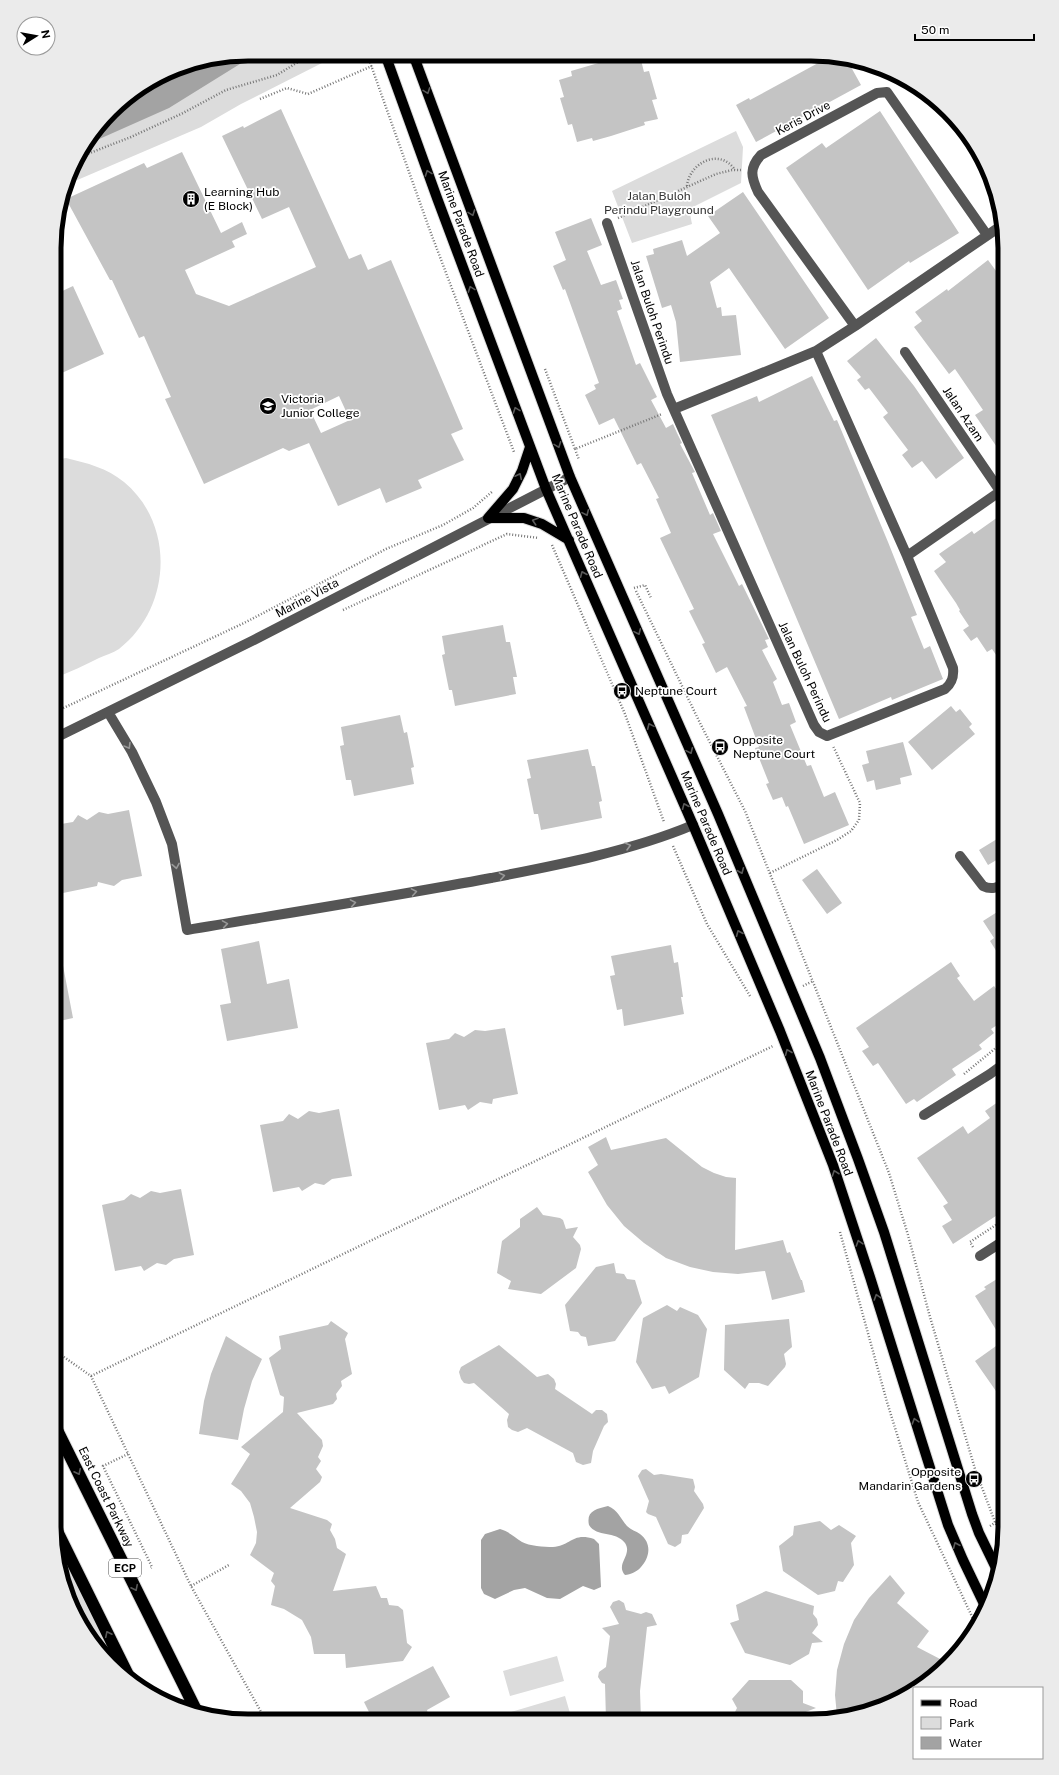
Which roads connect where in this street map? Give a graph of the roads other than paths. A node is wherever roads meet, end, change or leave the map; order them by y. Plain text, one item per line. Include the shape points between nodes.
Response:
1 (388, 61) edge
2 (416, 61) edge
3 (607, 223) road end
4 (997, 228) edge
5 (987, 234) junction
6 (855, 326) junction
7 (816, 351) junction
8 (905, 352) dead end
9 (674, 409) junction
10 (530, 447) junction
11 (570, 478) junction
12 (998, 483) edge
13 (546, 489) junction
14 (998, 493) edge
15 (488, 518) junction
16 (569, 540) junction
17 (907, 556) junction
18 (108, 712) junction
19 (61, 735) edge
20 (693, 825) junction
21 (960, 856) dead end
22 (998, 886) edge
23 (998, 1068) edge
24 (924, 1115) dead end
25 (998, 1244) edge
26 (980, 1256) road end
27 (61, 1438) edge
28 (61, 1541) edge
29 (994, 1564) edge
30 (983, 1601) edge
31 (123, 1665) edge
32 (194, 1706) edge

10 -> 1 main road, Marine Parade Road
2 -> 11 main road, Marine Parade Road
3 - 9 street, Jalan Buloh Perindu
4 - 5 street
5 - 6 street
5 - 6 street, Keris Drive via 887,92 877,93 761,155 754,162 752,170 758,192
6 - 7 street
7 - 9 street
7 - 17 street, Jalan Buloh Perindu
8 - 12 street, Jalan Azam
9 - 17 street, Jalan Buloh Perindu via 814,725 825,736 945,689 952,680 953,668
10 - 13 main road, Marine Parade Road
15 -> 10 main road via 513,489
11 - 13 street, Marine Vista
11 -> 29 main road, Marine Parade Road via 718,814 825,1072 884,1232 979,1533
13 - 15 street, Marine Vista
13 - 16 main road, Marine Parade Road
14 - 17 street
16 -> 15 main road via 542,524 524,518
15 - 18 street, Marine Vista via 254,640
20 -> 16 main road, Marine Parade Road
18 - 19 street, Marine Vista
18 -> 20 street via 132,752 156,802 172,844 186,930 341,905 562,864 668,835
30 -> 20 main road, Marine Parade Road via 962,1560 944,1514 873,1284 832,1165 780,1031
21 - 22 street via 983,886 988,889
23 - 24 street
25 - 26 street
27 -> 32 highway, East Coast Parkway / ECP
31 -> 28 highway

